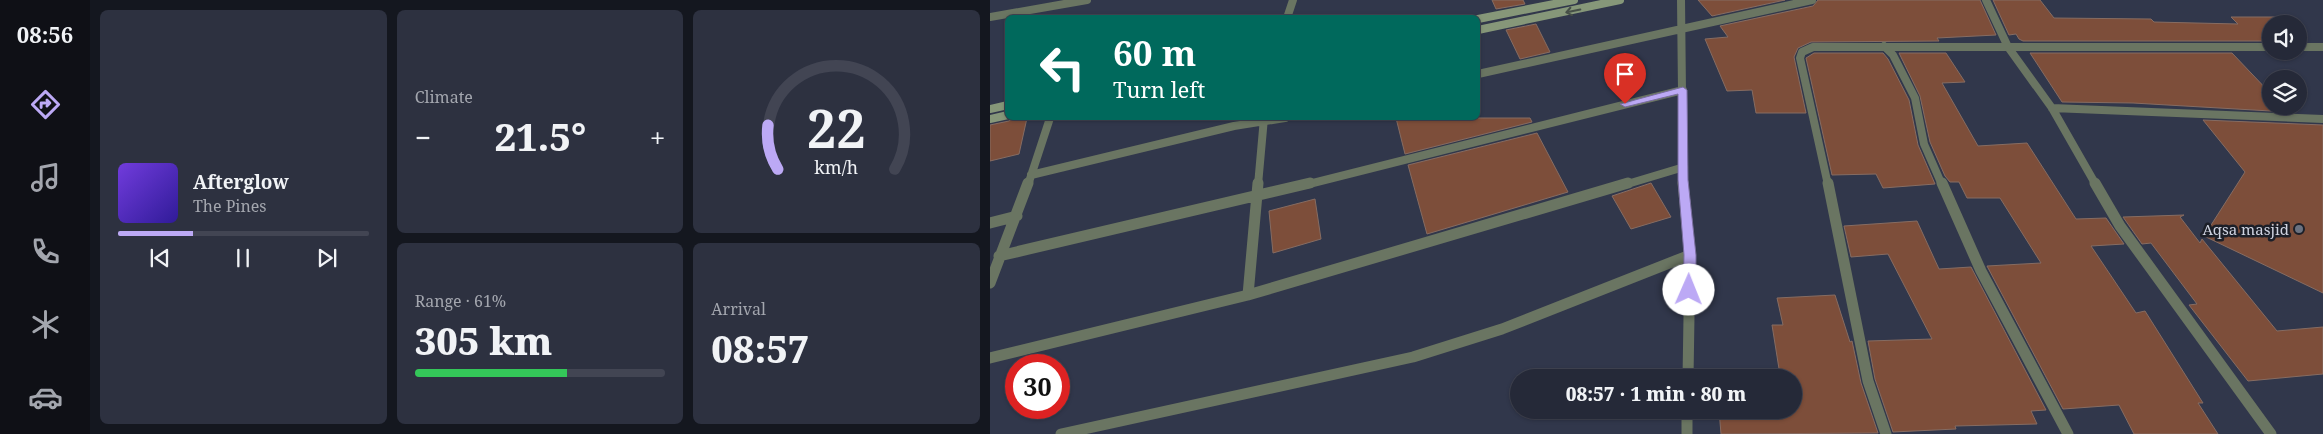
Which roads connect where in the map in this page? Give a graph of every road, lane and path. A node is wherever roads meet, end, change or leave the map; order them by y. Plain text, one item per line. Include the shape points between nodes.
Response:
1 (1087, 0) edge
2 (1293, 0) edge
3 (1574, 0) edge
4 (1620, 0) edge
5 (1681, 0) edge
6 (1812, 0) edge
7 (1986, 0) edge
8 (1288, 15) edge
9 (990, 16) edge
10 (1480, 19) edge
11 (1480, 30) edge
12 (1681, 30) junction
13 (1884, 46) junction
14 (2008, 47) junction
15 (2262, 47) edge
16 (2307, 47) edge
17 (2323, 47) edge
18 (1480, 74) edge
19 (1683, 90) junction
20 (1005, 106) edge
21 (2052, 108) junction
22 (990, 109) edge
23 (1005, 116) edge
24 (2323, 118) edge
25 (990, 119) edge
26 (1049, 120) edge
27 (1264, 120) edge
28 (1684, 168) junction
29 (1031, 175) junction
30 (1259, 195) junction
31 (1017, 216) junction
32 (990, 223) edge
33 (1690, 255) junction
34 (999, 256) junction
35 (990, 283) edge
36 (1248, 295) junction
37 (990, 358) edge
38 (1688, 369) edge
39 (1687, 419) edge
40 (1060, 434) edge
41 (1687, 434) edge
42 (1886, 434) edge
43 (2068, 434) edge
44 (2271, 434) edge

1 - 9 street
2 - 8 street
3 - 10 main road
4 -> 11 main road
5 - 12 street
6 - 12 street
7 - 14 street
12 - 18 street
12 - 19 street
13 - 14 street
13 - 42 street via 1813,47 1802,52 1800,58 1868,381
13 - 43 street via 1893,55 1915,98 1924,144 1981,271
14 - 15 street
14 - 21 street
16 - 17 street
19 - 28 street
19 - 30 street
20 - 22 main road
21 - 24 street
21 - 44 street via 2120,226
23 - 25 main road
26 - 29 street
27 - 29 street
27 - 30 street
28 - 33 street
28 - 36 street
29 - 31 street
30 - 34 street
30 - 36 street
31 - 32 street
31 - 34 street
33 - 38 street
33 - 40 street via 1502,329 1413,357
34 - 35 street
36 - 37 street
39 - 41 street

